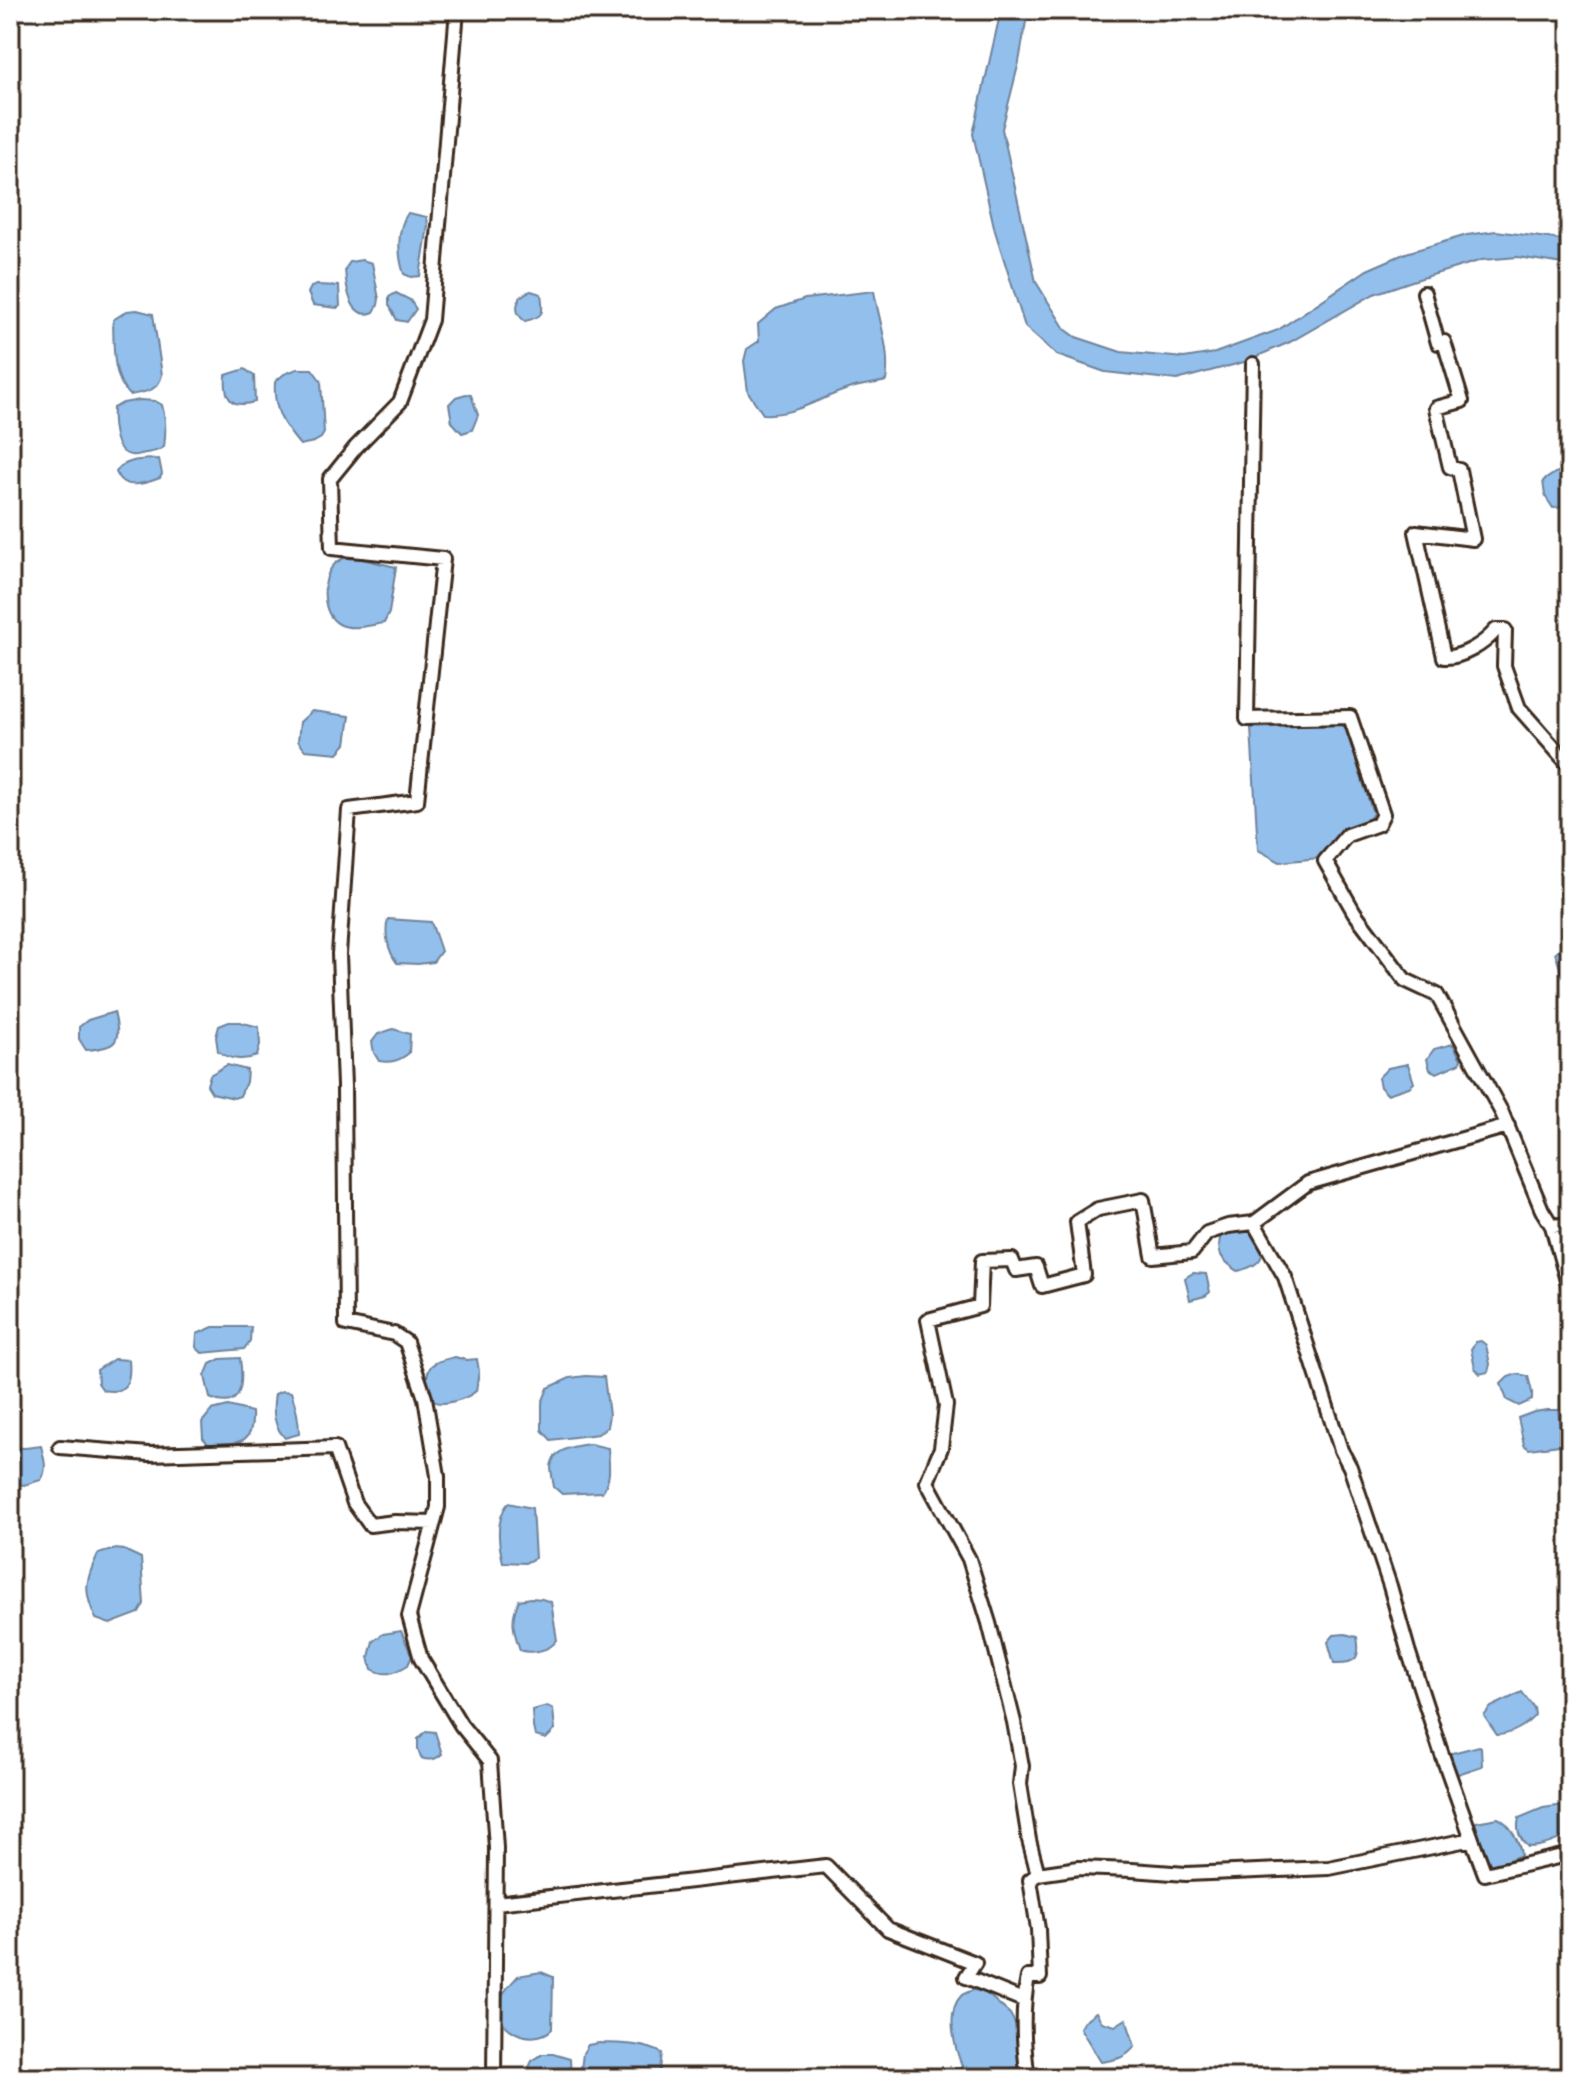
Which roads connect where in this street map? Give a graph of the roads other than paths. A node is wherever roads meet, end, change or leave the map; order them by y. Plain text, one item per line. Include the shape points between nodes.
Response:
1 (457, 10) edge
2 (1424, 293) dead end
3 (1253, 364) dead end
4 (1570, 766) edge
5 (1508, 1126) junction
6 (1254, 1223) junction
7 (1570, 1224) edge
8 (1552, 1226) junction
9 (1570, 1292) edge
10 (60, 1447) dead end
11 (434, 1523) junction
12 (1472, 1839) junction
13 (1562, 1856) dead end
14 (1038, 1874) junction
15 (496, 1903) junction
16 (1023, 2000) junction
17 (494, 2078) edge
18 (1028, 2078) edge

1 - 11 street via 431,320 400,402 330,479 332,548 443,559 417,801 349,810 339,954 346,1324 394,1334 406,1342 425,1398 438,1476
2 - 4 street via 1462,401 1436,408 1450,467 1459,470 1473,539 1416,532 1444,657 1456,658 1496,630 1505,630 1504,666 1519,708
3 - 5 street via 1247,719 1350,717 1383,814 1378,824 1347,835 1325,861 1354,912 1405,980 1437,995
5 - 6 street via 1308,1183
5 - 8 street
6 - 12 street via 1285,1277
6 - 14 street via 1207,1233 1192,1252 1153,1256 1143,1200 1098,1209 1077,1222 1084,1275 1042,1286 1036,1267 1016,1270 1012,1260 982,1261 980,1306 928,1320 946,1405 941,1448 927,1482 969,1559 989,1623 1014,1722 1026,1826
7 - 8 street
8 - 9 street
10 - 11 street via 149,1454 335,1448 354,1503 370,1525
11 - 15 street via 409,1616 427,1670 490,1761
12 - 13 street via 1485,1874
12 - 14 street via 1329,1868 1200,1874 1079,1868
14 - 16 street via 1030,1880 1040,1977 1028,1977
15 - 16 street via 826,1866 888,1929 975,1963 966,1977
15 - 17 street
16 - 18 street

